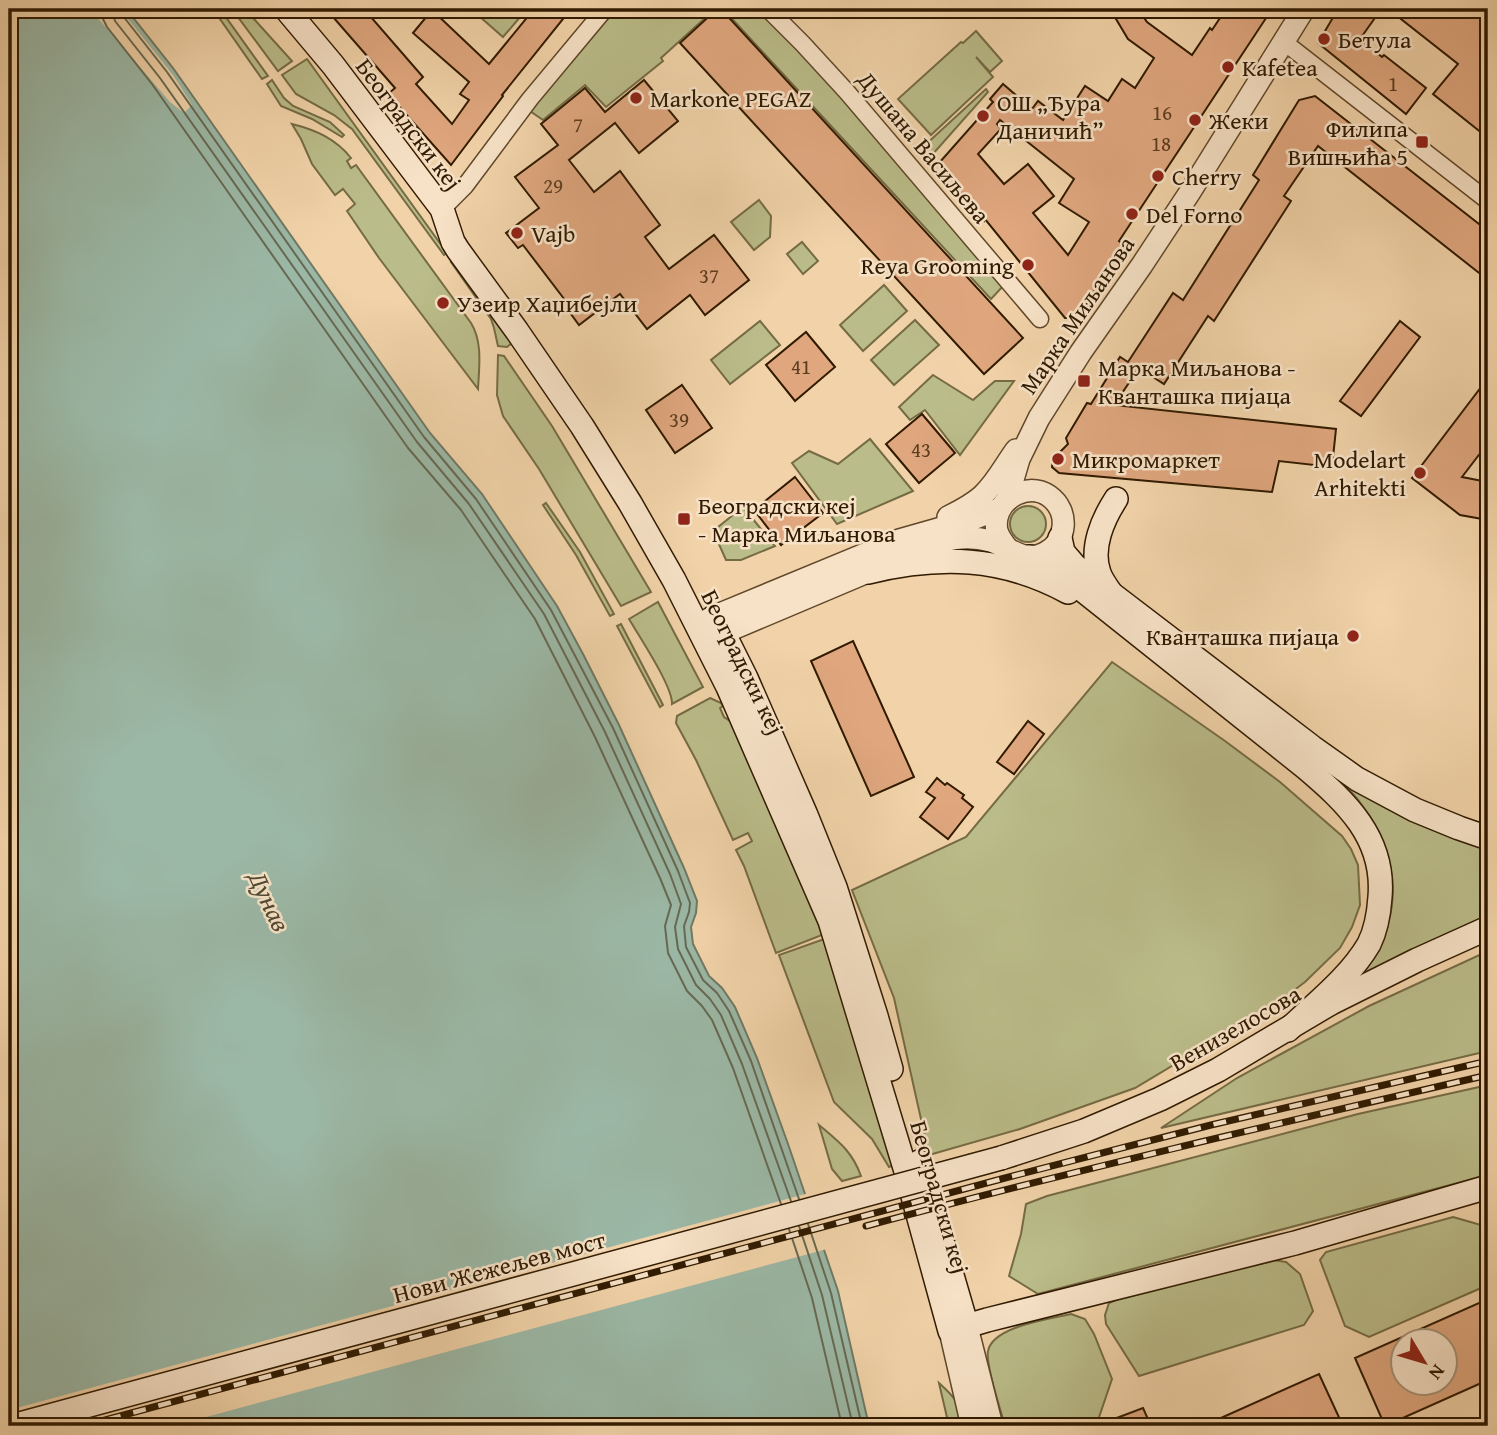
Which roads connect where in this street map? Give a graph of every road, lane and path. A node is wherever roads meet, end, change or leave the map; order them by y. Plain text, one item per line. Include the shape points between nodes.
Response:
1 (286, 9) edge
2 (605, 9) edge
3 (768, 9) edge
4 (1304, 9) edge
5 (1284, 43) junction
6 (1488, 201) edge
7 (442, 209) junction
8 (1040, 319) dead end
9 (1033, 430) junction
10 (1040, 492) junction
11 (1116, 499) dead end
12 (1004, 504) junction
13 (918, 534) junction
14 (1060, 538) junction
15 (1008, 549) junction
16 (1030, 557) junction
17 (867, 572) junction
18 (1111, 595) junction
19 (1127, 626) junction
20 (713, 627) junction
21 (1488, 838) edge
22 (1488, 928) edge
23 (1488, 942) edge
24 (1450, 945) junction
25 (1287, 1030) junction
26 (1001, 1158) joint
27 (1488, 1188) edge
28 (959, 1329) junction
29 (12, 1426) edge
30 (972, 1426) edge
31 (992, 1426) edge

1 - 7 main road, Београдски кеј
2 - 7 street
3 - 8 street, Душана Васиљева via 847,92
4 - 5 street, Марка Миљанова
5 - 6 street
5 - 9 street, Марка Миљанова
7 - 20 main road, Београдски кеј via 458,250 582,426 674,580
9 - 10 street via 1032,476
9 - 12 street, Марка Миљанова
9 - 13 street via 982,496
10 - 12 street via 1017,493
10 - 14 street via 1060,509
11 - 18 main road via 1101,525 1098,543 1098,572
12 - 13 street via 973,519
12 - 15 street via 997,530
13 - 20 street
14 - 16 street via 1048,552
14 - 18 main road via 1066,557
15 - 16 street
15 - 17 street via 981,539 945,540
16 - 19 main road via 1047,563
17 - 19 main road via 942,560 1015,570 1053,583
17 - 20 street
18 - 21 main road via 1357,779 1415,810
19 - 25 main road via 1336,793 1366,832 1376,854 1382,879 1370,942 1340,981
20 - 28 main road, Београдски кеј via 750,735 830,921
22 - 24 main road, Венизелосова
23 - 24 main road
24 - 25 main road, Венизелосова via 1331,1003
25 - 26 main road, Венизелосова via 1160,1100
26 - 29 main road, Нови Жежељев мост, bridge
27 - 28 main road
28 - 30 street, Београдски кеј
28 - 31 street, Београдски кеј

